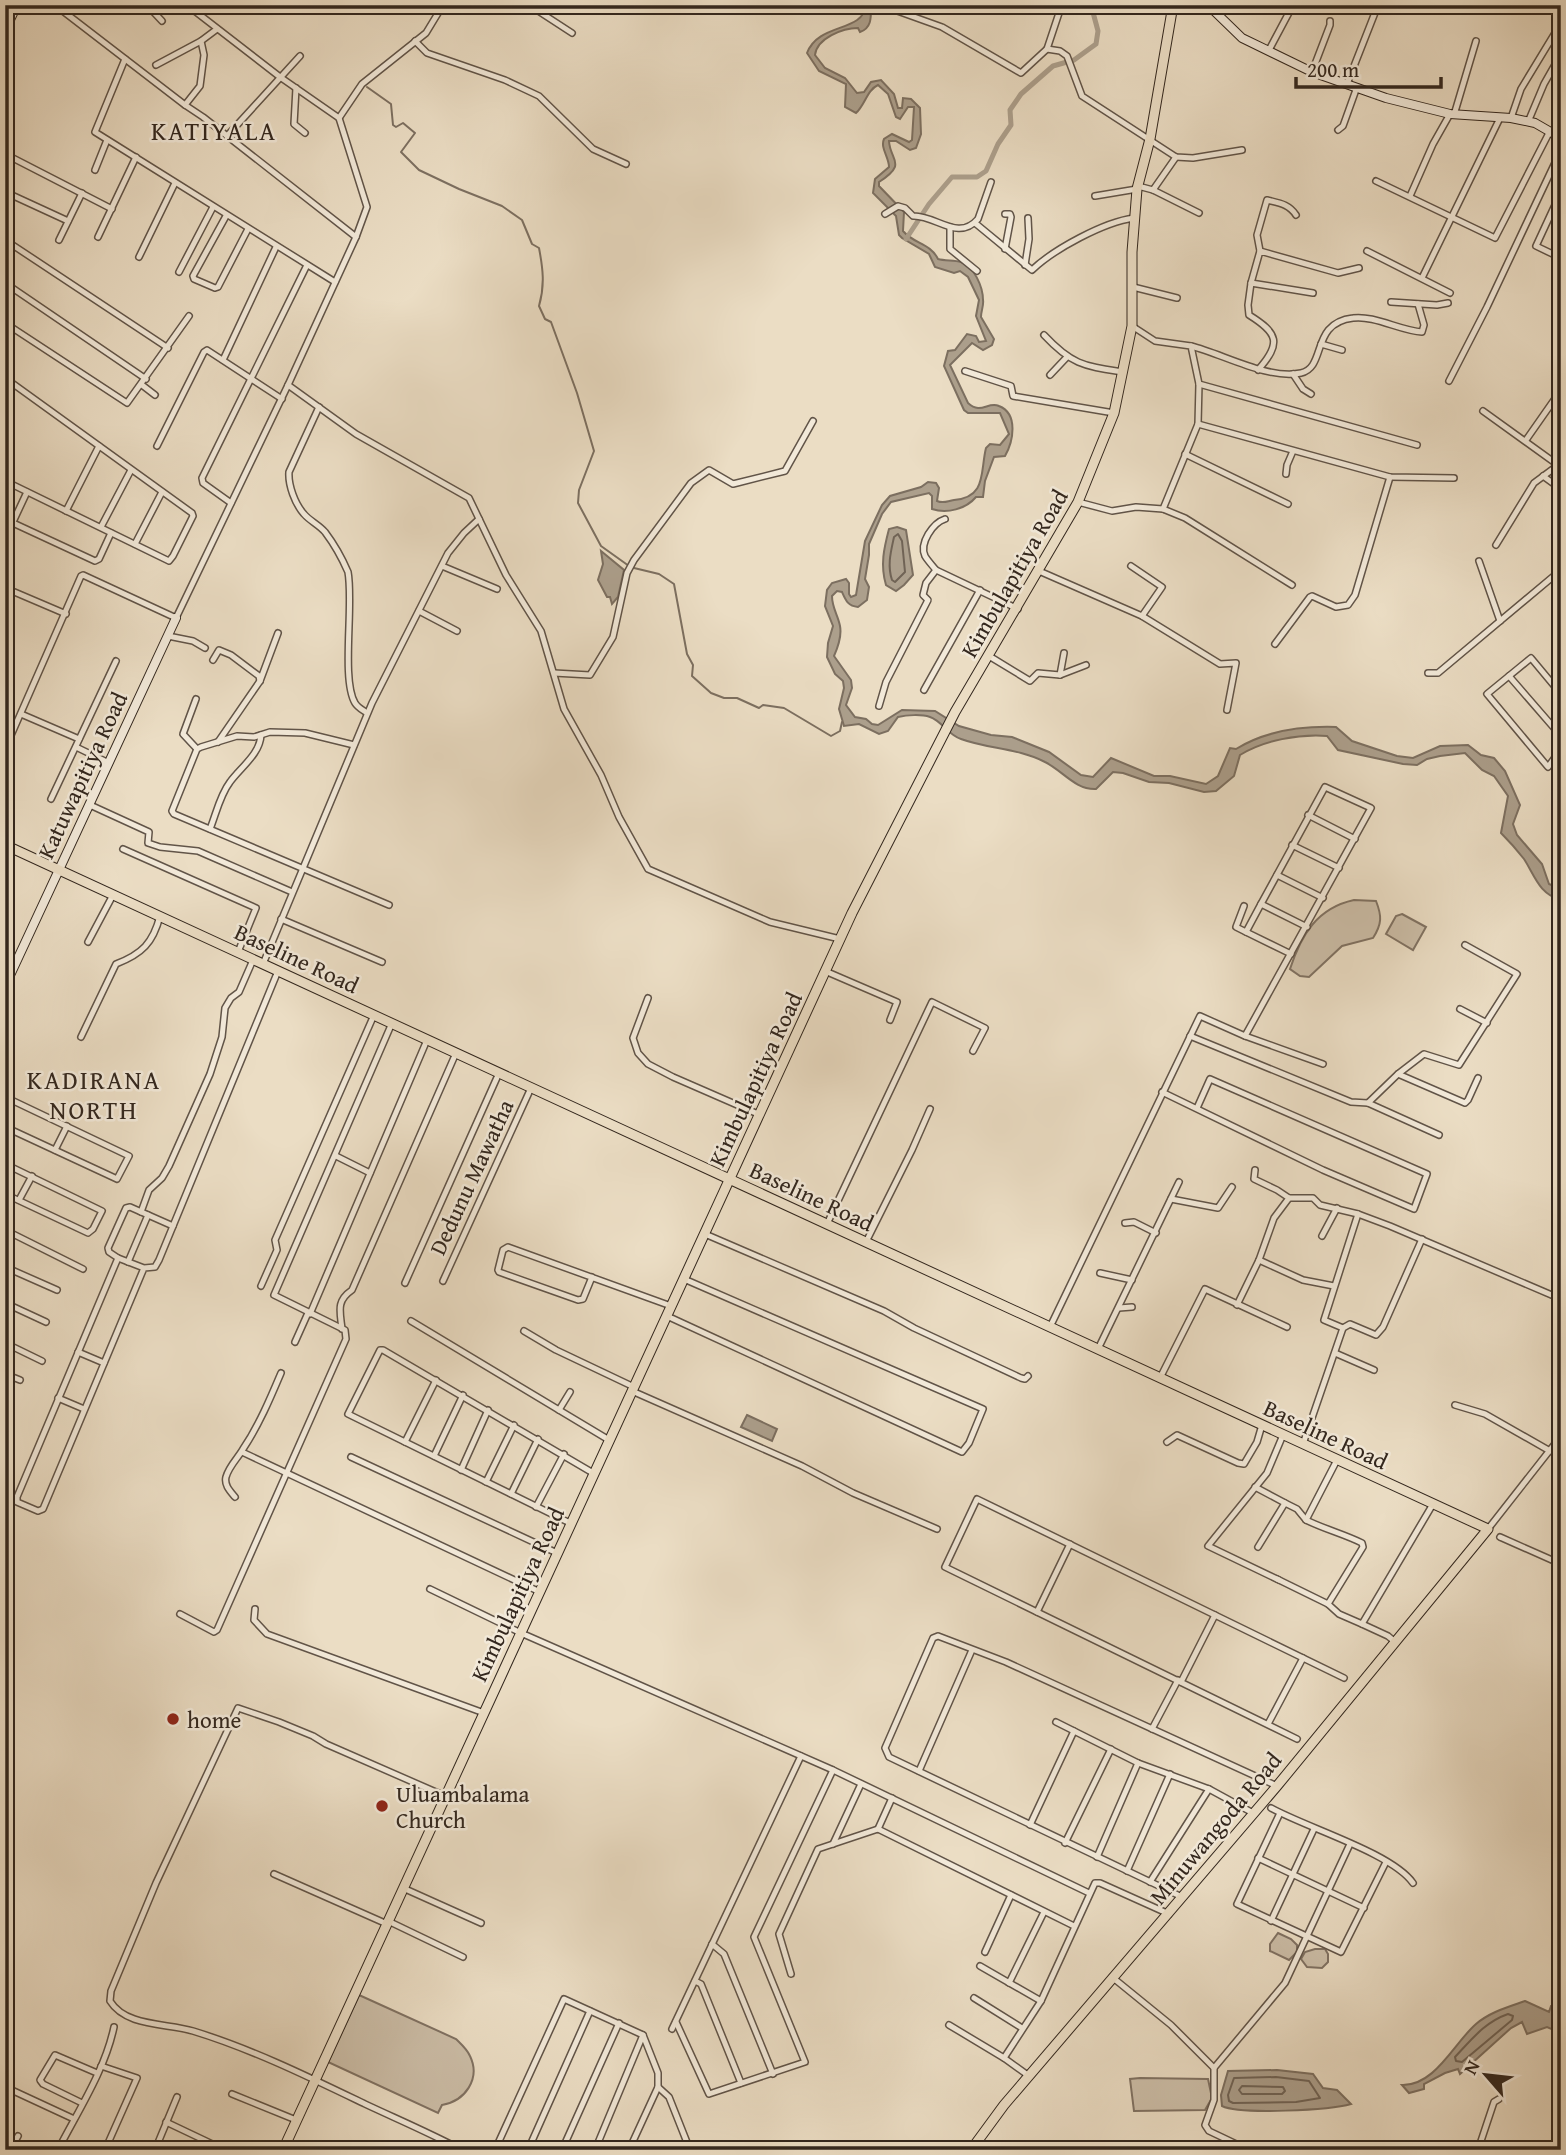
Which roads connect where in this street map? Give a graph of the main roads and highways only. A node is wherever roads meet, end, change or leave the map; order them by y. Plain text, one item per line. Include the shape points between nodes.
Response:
1 (1173, 5) edge
2 (5, 845) edge
3 (730, 1179) junction
4 (1488, 1529) joint
5 (285, 2149) edge
6 (971, 2150) edge

1 - 3 main road, Kimbulapitiya Road via 1138,187 1132,326 1114,412 1079,502 955,712 840,939
2 - 3 main road, Baseline Road
3 - 4 main road, Baseline Road
3 - 5 main road, Kimbulapitiya Road
4 - 6 main road, Minuwangoda Road

